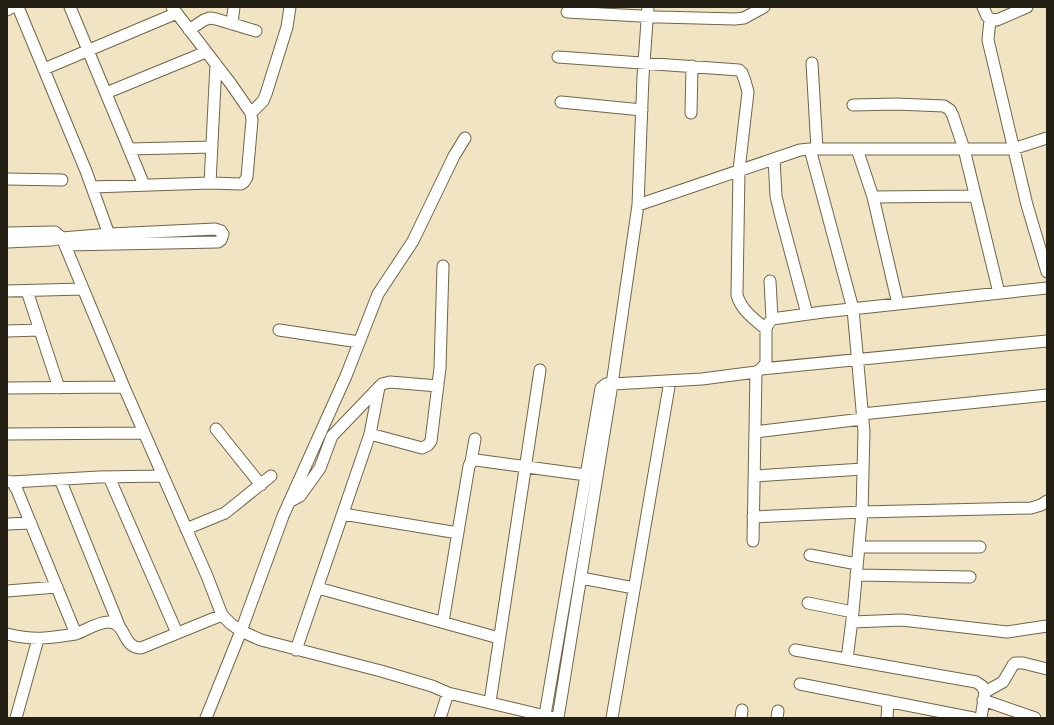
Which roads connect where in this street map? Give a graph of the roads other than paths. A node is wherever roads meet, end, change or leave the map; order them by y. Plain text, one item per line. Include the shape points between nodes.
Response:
1 (12, 7) edge
2 (18, 7) edge
3 (70, 7) edge
4 (234, 7) edge
5 (290, 7) edge
6 (764, 7) edge
7 (983, 7) edge
8 (1028, 7) edge
9 (7, 10) edge
10 (174, 10) edge
11 (567, 12) dead end
12 (647, 12) edge
13 (990, 20) junction
14 (232, 24) junction
15 (190, 30) junction
16 (256, 31) dead end
17 (88, 50) junction
18 (206, 52) junction
19 (558, 57) dead end
20 (812, 62) dead end
21 (644, 63) junction
22 (216, 64) junction
23 (692, 66) junction
24 (44, 69) junction
25 (106, 93) junction
26 (561, 102) dead end
27 (853, 106) dead end
28 (642, 110) junction
29 (251, 113) junction
30 (691, 113) dead end
31 (465, 138) dead end
32 (1047, 138) edge
33 (212, 147) junction
34 (128, 149) junction
35 (814, 149) junction
36 (857, 149) junction
37 (964, 149) junction
38 (1013, 149) junction
39 (774, 159) junction
40 (740, 170) junction
41 (7, 179) edge
42 (62, 180) dead end
43 (210, 183) junction
44 (144, 185) junction
45 (92, 187) junction
46 (976, 196) junction
47 (872, 197) junction
48 (638, 205) junction
49 (7, 233) edge
50 (111, 239) junction
51 (64, 241) junction
52 (7, 242) edge
53 (1043, 249) edge
54 (443, 266) dead end
55 (1047, 272) edge
56 (770, 281) dead end
57 (1047, 288) edge
58 (83, 289) junction
59 (7, 291) edge
60 (27, 291) junction
61 (999, 293) junction
62 (898, 304) junction
63 (853, 309) junction
64 (806, 314) junction
65 (772, 319) junction
66 (766, 329) junction
67 (40, 330) junction
68 (279, 330) dead end
69 (7, 331) edge
70 (1047, 341) edge
71 (359, 342) junction
72 (857, 360) junction
73 (540, 370) dead end
74 (759, 371) junction
75 (670, 381) junction
76 (612, 384) junction
77 (438, 386) junction
78 (124, 387) junction
79 (378, 387) junction
80 (7, 388) edge
81 (59, 388) junction
82 (1047, 395) edge
83 (862, 416) junction
84 (216, 430) dead end
85 (755, 432) junction
86 (144, 433) junction
87 (7, 434) edge
88 (370, 434) junction
89 (475, 439) dead end
90 (471, 462) junction
91 (525, 466) junction
92 (863, 469) junction
93 (586, 475) junction
94 (163, 476) junction
95 (271, 476) dead end
96 (755, 476) junction
97 (109, 477) junction
98 (60, 479) junction
99 (9, 481) edge
100 (261, 485) junction
101 (1047, 501) edge
102 (289, 502) junction
103 (862, 512) junction
104 (343, 514) junction
105 (753, 517) junction
106 (31, 523) junction
107 (7, 524) edge
108 (186, 529) junction
109 (458, 533) junction
110 (752, 541) dead end
111 (859, 547) junction
112 (980, 547) dead end
113 (810, 556) dead end
114 (857, 569) junction
115 (970, 577) dead end
116 (581, 578) junction
117 (58, 587) junction
118 (318, 588) junction
119 (634, 588) junction
120 (7, 591) edge
121 (808, 603) dead end
122 (562, 612) junction
123 (222, 615) junction
124 (575, 615) junction
125 (853, 617) junction
126 (443, 622) junction
127 (1047, 626) edge
128 (120, 628) junction
129 (241, 631) junction
130 (177, 633) junction
131 (7, 634) edge
132 (76, 634) junction
133 (499, 638) junction
134 (38, 639) junction
135 (296, 650) junction
136 (795, 650) dead end
137 (847, 659) junction
138 (1047, 670) edge
139 (800, 684) dead end
140 (448, 693) junction
141 (984, 696) junction
142 (888, 701) junction
143 (490, 702) junction
144 (931, 714) edge
145 (549, 717) edge
146 (16, 718) edge
147 (206, 718) edge
148 (440, 718) edge
149 (558, 718) edge
150 (612, 718) edge
151 (887, 718) edge
152 (973, 718) edge
153 (980, 718) edge
154 (1034, 718) edge

1 - 9 street
2 - 24 street
3 - 17 street
4 - 14 street
5 - 29 street via 287,27 266,94
6 - 12 street via 744,18 735,19
7 - 13 street
8 - 13 street via 998,20
10 - 15 street
10 - 17 street
11 - 12 street
12 - 21 street
13 - 38 street via 988,40
14 - 15 street via 210,18
14 - 16 street
15 - 18 street
17 - 24 street
17 - 25 street
18 - 22 street
18 - 25 street
19 - 21 street
20 - 35 street
21 - 23 street
21 - 28 street
22 - 29 street
22 - 33 street
23 - 30 street
23 - 40 street via 739,70 742,73 748,92
24 - 45 street
25 - 34 street
26 - 28 street
27 - 37 street via 944,106 953,116
28 - 48 street
29 - 43 street via 247,177 241,184
31 - 71 street via 413,241 378,294
32 - 38 street
33 - 34 street
33 - 43 street
34 - 44 street
35 - 36 street
35 - 39 street via 800,150
35 - 63 street
36 - 37 street
36 - 47 street
37 - 38 street
37 - 46 street
38 - 53 street via 1027,205
39 - 40 street
39 - 64 street via 776,196
40 - 48 street
40 - 66 street via 737,294 746,312
41 - 42 street
43 - 44 street
44 - 45 street
45 - 50 street
46 - 47 street
46 - 61 street
47 - 62 street
48 - 76 street
49 - 51 street via 55,232
50 - 50 street via 215,229 223,234 218,242
50 - 51 street
51 - 52 street
51 - 58 street
53 - 55 street
54 - 77 street
56 - 65 street
57 - 61 street
58 - 60 street
58 - 78 street
59 - 60 street
60 - 67 street
61 - 62 street
62 - 63 street
63 - 64 street
63 - 72 street
64 - 65 street
65 - 66 street
66 - 74 street via 766,363
67 - 69 street
67 - 81 street
68 - 71 street
70 - 72 street
71 - 102 street
72 - 74 street
72 - 83 street
73 - 91 street
74 - 75 street
74 - 85 street
75 - 76 street
75 - 119 street
76 - 93 street via 606,384 601,388
76 - 116 street
77 - 79 street via 390,382
77 - 88 street via 431,441 428,445 422,448
78 - 81 street
78 - 86 street
79 - 88 street
79 - 102 street via 332,436 320,468 300,496
80 - 81 street
82 - 83 street
83 - 85 street
83 - 92 street
84 - 100 street
85 - 96 street
86 - 87 street
86 - 94 street
88 - 104 street
89 - 90 street
90 - 91 street via 476,460
90 - 109 street
91 - 93 street
91 - 133 street
92 - 96 street
92 - 103 street
93 - 122 street
94 - 97 street
94 - 108 street
95 - 100 street
96 - 105 street
97 - 98 street
97 - 130 street
98 - 99 street
98 - 128 street
99 - 106 street via 17,490
100 - 108 street via 225,513
101 - 103 street via 1032,508
102 - 129 street
103 - 105 street
103 - 111 street
104 - 109 street
104 - 118 street
105 - 110 street
106 - 107 street
106 - 117 street
108 - 123 street
109 - 126 street
111 - 112 street
111 - 114 street
113 - 114 street
114 - 115 street
114 - 125 street
116 - 119 street
116 - 124 street
117 - 120 street
117 - 132 street
118 - 126 street
118 - 135 street
119 - 150 street
121 - 125 street
122 - 124 street
122 - 145 street
123 - 129 street
123 - 130 street
124 - 149 street
125 - 127 street via 1007,632
125 - 137 street
126 - 133 street
128 - 130 street via 135,648 141,648
128 - 132 street via 115,623 108,622
129 - 135 street
129 - 147 street
131 - 134 street
132 - 134 street
133 - 143 street
134 - 146 street
135 - 140 street via 381,671
136 - 137 street
137 - 141 street via 976,682 982,686
138 - 141 street via 1015,663 1003,682
139 - 142 street
140 - 143 street
140 - 148 street
141 - 153 street
141 - 154 street
142 - 144 street
142 - 151 street
143 - 145 street
144 - 152 street

